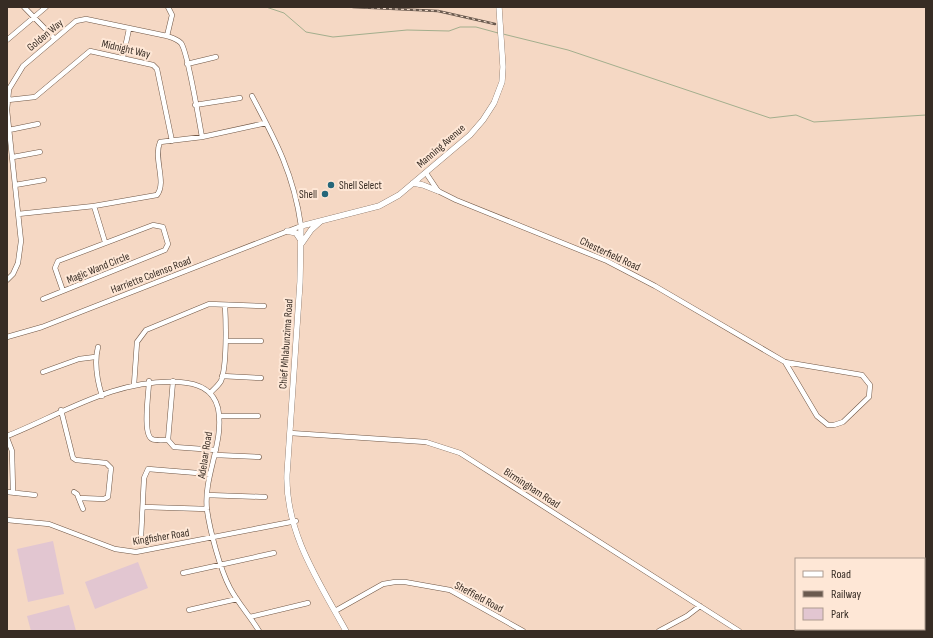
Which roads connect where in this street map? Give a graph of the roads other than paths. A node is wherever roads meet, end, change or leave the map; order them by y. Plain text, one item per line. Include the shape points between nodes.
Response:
1 (24, 7) edge
2 (46, 7) edge
3 (168, 7) edge
4 (499, 7) edge
5 (33, 17) junction
6 (129, 28) junction
7 (167, 36) junction
8 (54, 38) junction
9 (7, 40) edge
10 (123, 57) junction
11 (216, 57) dead end
12 (187, 64) junction
13 (252, 96) dead end
14 (240, 98) dead end
15 (8, 100) junction
16 (195, 105) junction
17 (266, 123) junction
18 (38, 124) dead end
19 (9, 130) junction
20 (202, 137) junction
21 (172, 141) junction
22 (40, 152) dead end
23 (13, 157) junction
24 (426, 173) junction
25 (44, 180) dead end
26 (413, 184) junction
27 (15, 185) junction
28 (438, 191) junction
29 (94, 206) junction
30 (18, 214) junction
31 (325, 219) junction
32 (301, 226) junction
33 (286, 231) junction
34 (105, 242) junction
35 (302, 244) junction
36 (7, 280) edge
37 (63, 291) junction
38 (43, 299) dead end
39 (226, 305) junction
40 (264, 306) dead end
41 (7, 337) edge
42 (226, 341) junction
43 (261, 341) dead end
44 (98, 347) dead end
45 (95, 357) junction
46 (785, 362) junction
47 (43, 372) dead end
48 (222, 376) junction
49 (261, 378) dead end
50 (173, 381) junction
51 (149, 382) junction
52 (134, 385) junction
53 (210, 393) junction
54 (102, 396) junction
55 (61, 410) junction
56 (219, 416) junction
57 (258, 416) dead end
58 (290, 433) junction
59 (7, 437) edge
60 (168, 440) junction
61 (216, 452) junction
62 (259, 457) dead end
63 (210, 474) junction
64 (7, 492) edge
65 (13, 492) junction
66 (74, 492) dead end
67 (35, 495) dead end
68 (207, 495) junction
69 (265, 497) dead end
70 (79, 498) junction
71 (144, 507) junction
72 (83, 509) dead end
73 (207, 509) junction
74 (7, 520) edge
75 (295, 521) junction
76 (141, 537) dead end
77 (214, 537) junction
78 (274, 553) dead end
79 (220, 564) junction
80 (183, 573) dead end
81 (237, 599) junction
82 (308, 603) dead end
83 (700, 606) junction
84 (188, 610) dead end
85 (335, 611) junction
86 (250, 618) junction
87 (259, 631) edge
88 (346, 631) edge
89 (524, 631) edge
90 (659, 631) edge
91 (739, 631) edge

1 - 5 street
2 - 5 street
3 - 7 street via 172,15
4 - 24 main road, Manning Avenue via 503,74 494,103 484,120 470,135
5 - 8 street
5 - 9 street
6 - 7 street, Golden Way
6 - 8 street, Golden Way via 82,19
6 - 10 street
7 - 12 street, Golden Way via 180,43
8 - 15 street, Golden Way via 23,66 10,89
10 - 15 street, Midnight Way via 90,51 35,97
10 - 21 street, Midnight Way via 156,68
11 - 12 street
12 - 16 street, Golden Way
13 - 17 street
14 - 16 street
15 - 19 street, Golden Way
16 - 20 street, Golden Way
17 - 20 street
17 - 32 street via 280,148 291,179 298,201
18 - 19 street
19 - 23 street, Golden Way
20 - 21 street
21 - 29 street via 160,142 157,156 161,185 157,194
22 - 23 street
23 - 27 street, Golden Way
24 - 26 main road, Manning Avenue
24 - 28 street, Chesterfield Road
25 - 27 street
26 - 28 main road
26 - 31 main road, Manning Avenue via 379,206
27 - 30 street, Golden Way
28 - 46 street, Chesterfield Road via 607,261
29 - 30 street
29 - 34 street
30 - 36 street, Golden Way via 21,252 16,268
31 - 32 main road, Manning Avenue
31 - 35 main road via 311,230
32 - 33 street, Harriette Colenso Road
32 - 35 main road, Chief Mhlabunzima Road
33 - 35 main road via 296,233
33 - 41 street, Harriette Colenso Road via 42,327
34 - 37 street, Magic Wand Circle via 55,264
34 - 37 street, Magic Wand Circle via 153,225 163,227 168,244 165,250
35 - 58 main road, Chief Mhlabunzima Road
37 - 38 street
39 - 40 street
39 - 42 street
39 - 52 street via 205,305 146,330 137,342
42 - 43 street
42 - 48 street
44 - 45 street
45 - 47 street via 79,359
45 - 54 street
46 - 46 street, Chesterfield Road via 817,416 828,425 843,422 869,397 870,384 862,375
48 - 49 street
48 - 53 street via 217,387
50 - 51 street
50 - 53 street via 197,384
50 - 60 street
51 - 52 street
51 - 60 street via 147,432 154,440
52 - 54 street
53 - 56 street, Adelaar Road via 218,406
54 - 55 street
55 - 59 street
55 - 70 street via 73,458 106,463 111,468 107,498
56 - 57 street
56 - 61 street, Adelaar Road
58 - 75 main road, Chief Mhlabunzima Road via 289,464
58 - 83 street, Birmingham Road via 426,442 460,453
59 - 65 street via 12,451
60 - 61 street via 174,447
61 - 62 street
61 - 63 street, Adelaar Road
63 - 68 street, Adelaar Road
63 - 71 street via 148,469 144,478
64 - 65 street
65 - 67 street
66 - 70 street
68 - 69 street
68 - 73 street, Adelaar Road
70 - 72 street
71 - 73 street
71 - 76 street
73 - 77 street, Adelaar Road
74 - 77 street, Kingfisher Road via 49,524 115,549 136,552
75 - 77 street, Kingfisher Road
75 - 85 main road, Chief Mhlabunzima Road via 308,561
77 - 79 street, Adelaar Road
78 - 79 street
79 - 80 street
79 - 81 street, Adelaar Road
81 - 84 street
81 - 86 street, Adelaar Road
82 - 86 street
83 - 90 street
83 - 91 street, Birmingham Road
85 - 88 main road, Chief Mhlabunzima Road
85 - 89 street, Sheffield Road via 379,586 405,582 450,590
86 - 87 street, Adelaar Road

